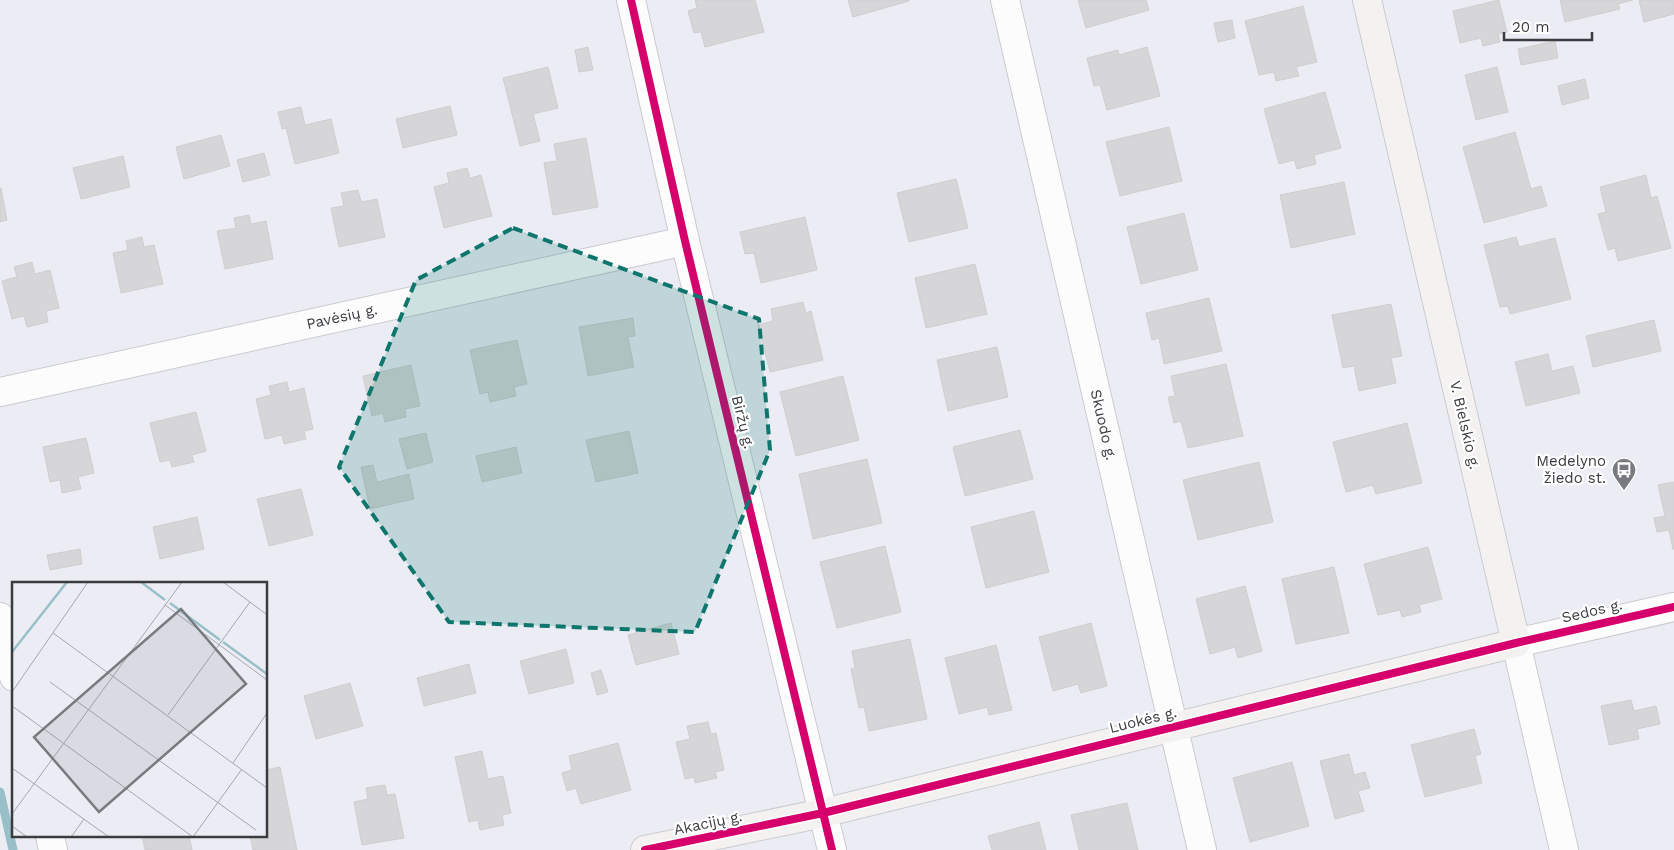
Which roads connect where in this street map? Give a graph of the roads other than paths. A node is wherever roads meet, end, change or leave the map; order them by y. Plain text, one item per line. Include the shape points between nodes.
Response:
1 (631, 0) edge
2 (1005, 0) edge
3 (1367, 0) edge
4 (685, 241) junction
5 (0, 392) edge
6 (1674, 607) edge
7 (0, 617) edge
8 (1516, 643) junction
9 (12, 668) edge
10 (1173, 727) junction
11 (823, 813) junction
12 (777, 822) joint
13 (645, 850) edge
14 (832, 850) edge
15 (1202, 850) edge
16 (1564, 850) edge

1 - 4 street, Biržų g.
2 - 10 street, Skuodo g.
3 - 8 street, V. Bielskio g.
4 - 5 street, Pavėsių g.
4 - 11 street, Biržų g.
6 - 8 street, Sedos g.
7 - 9 street
8 - 10 street, Luokės g.
8 - 16 street, V. Bielskio g.
10 - 11 street, Luokės g.
10 - 15 street, Skuodo g.
11 - 12 street, Luokės g.
11 - 14 street, Biržų g.
12 - 13 street, Akacijų g.

